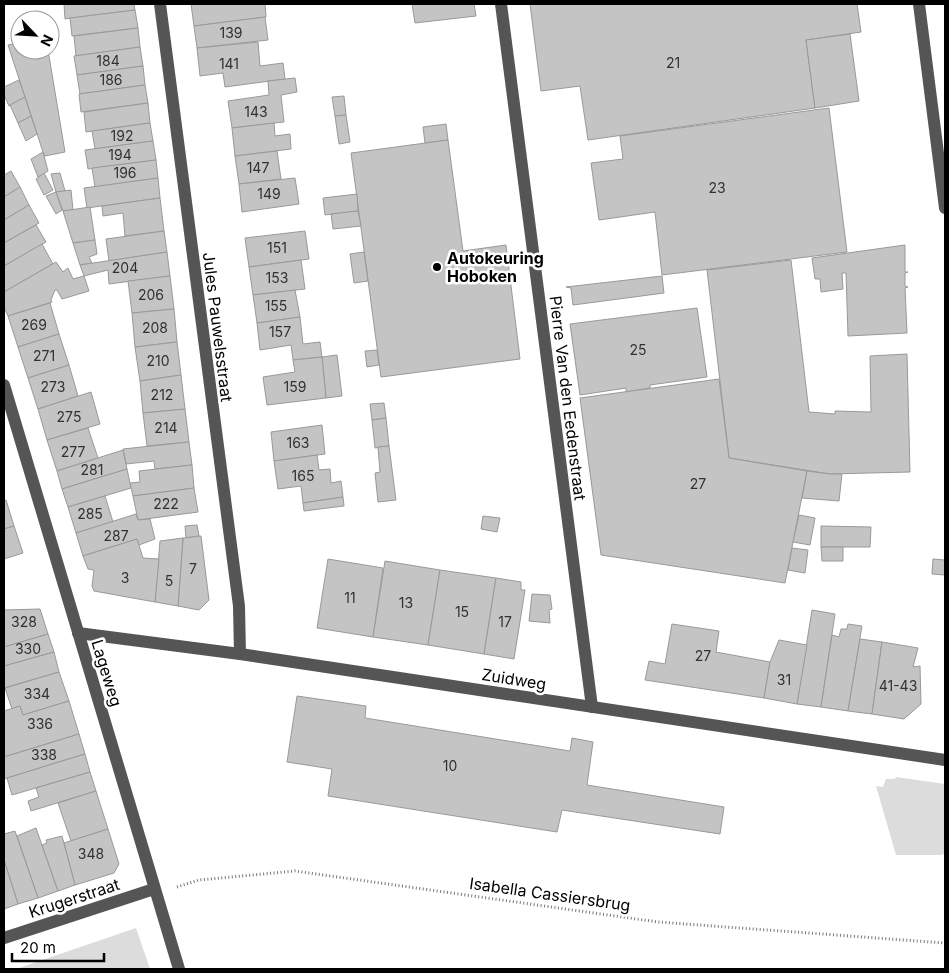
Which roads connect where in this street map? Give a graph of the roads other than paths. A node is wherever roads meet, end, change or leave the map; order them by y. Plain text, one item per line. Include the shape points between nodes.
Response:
1 (160, 4) edge
2 (501, 4) edge
3 (919, 4) edge
4 (945, 208) edge
5 (5, 392) edge
6 (78, 633) junction
7 (240, 654) junction
8 (592, 707) junction
9 (945, 760) edge
10 (154, 888) junction
11 (4, 938) edge
12 (179, 969) edge

1 - 7 street, Jules Pauwelsstraat via 239,606
2 - 8 street, Pierre Van den Eedenstraat
3 - 4 street
5 - 6 street, Lageweg
6 - 7 street, Zuidweg
6 - 10 street, Lageweg
7 - 8 street, Zuidweg
8 - 9 street, Zuidweg
10 - 11 street, Krugerstraat
10 - 12 street, Lageweg

